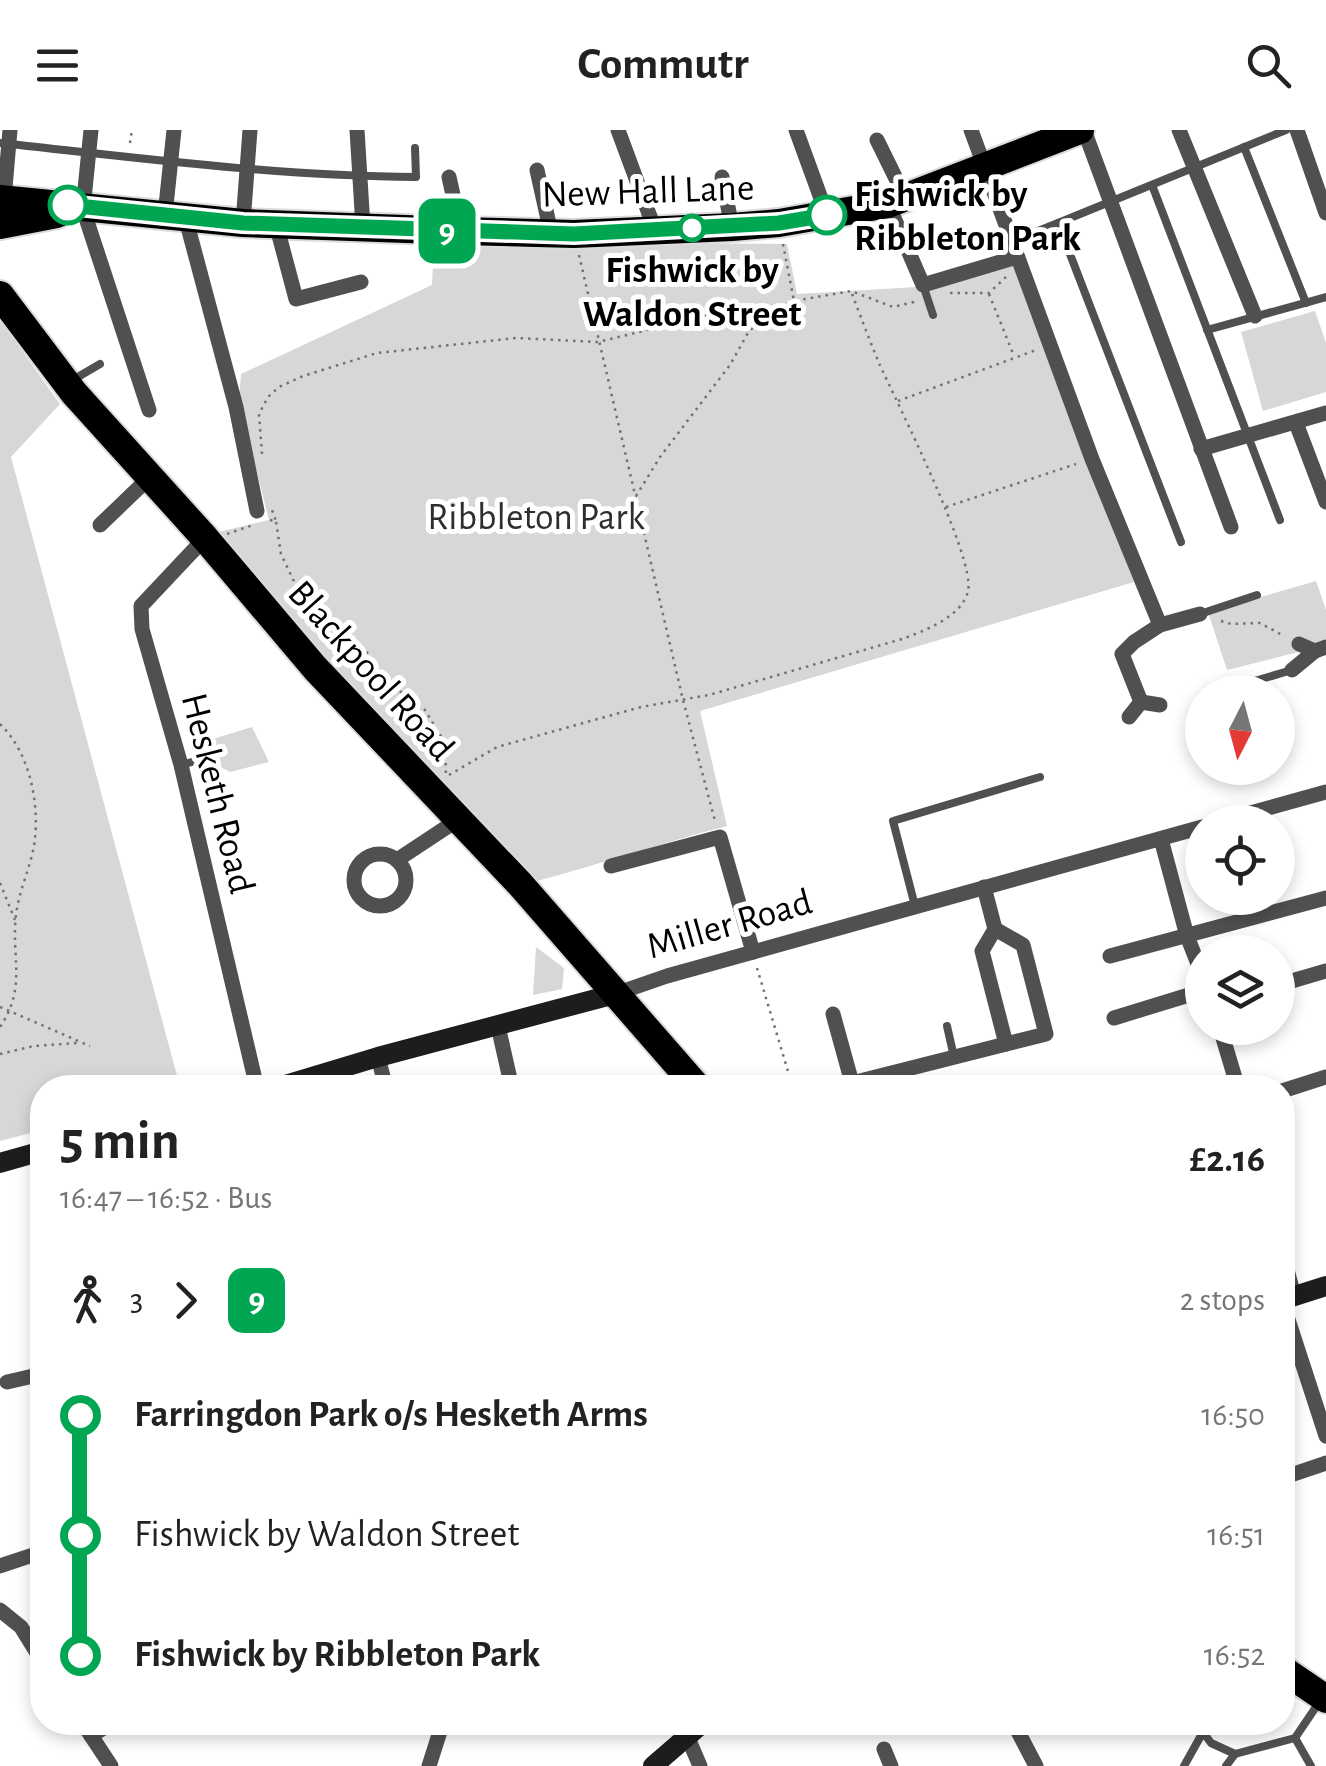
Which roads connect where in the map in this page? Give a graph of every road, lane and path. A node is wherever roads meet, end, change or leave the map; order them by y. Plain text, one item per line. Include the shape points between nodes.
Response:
1 (91, 130) edge
2 (132, 130) edge
3 (174, 130) edge
4 (250, 130) edge
5 (357, 130) edge
6 (618, 130) edge
7 (796, 130) edge
8 (971, 130) edge
9 (1179, 130) edge
10 (1286, 130) edge
11 (1297, 130) edge
12 (1069, 132) edge
13 (7, 139) edge
14 (878, 140) dead end
15 (1244, 147) junction
16 (416, 148) dead end
17 (89, 154) junction
18 (128, 158) junction
19 (172, 162) junction
20 (984, 166) junction
21 (1194, 167) junction
22 (247, 170) junction
23 (537, 170) dead end
24 (362, 176) junction
25 (449, 177) dead end
26 (722, 177) dead end
27 (1152, 184) junction
28 (896, 201) junction
29 (1110, 202) junction
30 (1, 207) edge
31 (83, 209) junction
32 (1326, 213) edge
33 (827, 215) junction
34 (175, 216) junction
35 (243, 223) junction
36 (779, 223) junction
37 (1058, 223) junction
38 (276, 224) junction
39 (364, 226) junction
40 (732, 226) junction
41 (655, 230) junction
42 (461, 232) junction
43 (563, 233) junction
44 (1014, 249) junction
45 (361, 282) dead end
46 (923, 286) junction
47 (989, 292) dead end
48 (0, 295) edge
49 (1326, 297) edge
50 (794, 301) junction
51 (1306, 303) junction
52 (777, 306) junction
53 (933, 315) dead end
54 (1255, 316) junction
55 (1207, 330) junction
56 (598, 342) junction
57 (1050, 345) junction
58 (1015, 358) junction
59 (100, 364) dead end
60 (67, 383) junction
61 (896, 402) junction
62 (150, 410) dead end
63 (1326, 414) edge
64 (1296, 423) junction
65 (1247, 436) junction
66 (1201, 449) junction
67 (1092, 459) junction
68 (263, 465) dead end
69 (150, 476) junction
70 (635, 498) junction
71 (1326, 502) edge
72 (263, 507) joint
73 (944, 508) junction
74 (1280, 520) dead end
75 (276, 521) junction
76 (100, 525) dead end
77 (1230, 528) dead end
78 (211, 538) junction
79 (1182, 542) dead end
80 (1257, 596) dead end
81 (1200, 614) junction
82 (1153, 630) junction
83 (1299, 644) joint
84 (1321, 649) edge
85 (1292, 670) joint
86 (1275, 675) edge
87 (683, 700) junction
88 (1141, 702) junction
89 (1160, 705) dead end
90 (1128, 717) dead end
91 (0, 724) edge
92 (206, 758) dead end
93 (181, 764) junction
94 (446, 776) junction
95 (1040, 777) dead end
96 (434, 780) dead end
97 (1326, 792) edge
98 (1279, 805) edge
99 (458, 820) junction
100 (1185, 832) edge
101 (720, 837) junction
102 (1161, 839) junction
103 (397, 860) dead end
104 (611, 866) dead end
105 (0, 883) edge
106 (984, 887) junction
107 (1326, 898) edge
108 (915, 906) junction
109 (15, 921) junction
110 (995, 929) junction
111 (1187, 935) edge
112 (1191, 935) edge
113 (1185, 937) edge
114 (752, 952) junction
115 (1110, 956) dead end
116 (1326, 971) edge
117 (1295, 980) edge
118 (616, 994) junction
119 (1185, 996) edge
120 (0, 1008) edge
121 (10, 1012) junction
122 (834, 1014) dead end
123 (1114, 1018) dead end
124 (498, 1026) junction
125 (947, 1026) dead end
126 (0, 1027) edge
127 (82, 1042) junction
128 (1006, 1044) junction
129 (1225, 1045) edge
130 (90, 1046) dead end
131 (0, 1054) edge
132 (378, 1057) junction
133 (954, 1057) junction
134 (255, 1075) edge
135 (318, 1075) edge
136 (383, 1075) edge
137 (509, 1075) edge
138 (687, 1075) edge
139 (789, 1075) edge
140 (850, 1075) edge
141 (883, 1075) edge
142 (1234, 1075) edge
143 (1326, 1077) edge
144 (1295, 1086) edge
145 (30, 1154) edge
146 (0, 1162) edge
147 (1326, 1286) edge
148 (1295, 1296) edge
149 (1295, 1330) edge
150 (30, 1377) edge
151 (7, 1382) dead end
152 (1326, 1436) edge
153 (1326, 1463) edge
154 (1295, 1474) edge
155 (30, 1556) edge
156 (0, 1566) edge
157 (0, 1610) edge
158 (30, 1641) edge
159 (1295, 1678) edge
160 (1324, 1698) edge
161 (91, 1735) edge
162 (439, 1735) edge
163 (691, 1735) edge
164 (1022, 1735) edge
165 (1201, 1735) edge
166 (1205, 1735) edge
167 (688, 1738) junction
168 (1295, 1738) junction
169 (884, 1749) dead end
170 (1235, 1754) junction
171 (110, 1766) edge
172 (429, 1766) edge
173 (653, 1766) edge
174 (700, 1766) edge
175 (891, 1766) edge
176 (1036, 1766) edge
177 (1184, 1766) edge
178 (1226, 1766) edge
179 (1311, 1766) edge

1 - 17 street
2 - 18 path
3 - 19 street
4 - 22 street
5 - 24 street
6 - 41 street
7 - 33 street
8 - 20 street
9 - 21 street
10 - 15 lane
11 - 32 street
12 - 20 highway, New Hall Lane
12 - 29 street
13 - 17 lane
13 - 30 street
14 - 28 street
15 - 21 lane
15 - 51 lane
16 - 24 lane via 416,176
17 - 18 lane
17 - 31 street
18 - 19 lane
19 - 22 lane
19 - 34 street
20 - 28 highway, New Hall Lane
20 - 44 street
21 - 27 lane
21 - 54 street
22 - 24 lane
22 - 35 street
23 - 43 street
24 - 39 street
25 - 42 street
26 - 40 street
27 - 29 lane
27 - 55 lane
28 - 33 highway, New Hall Lane
28 - 46 street
29 - 37 lane
29 - 66 street
30 - 31 highway, New Hall Lane
31 - 34 highway, New Hall Lane
31 - 62 street
33 - 36 highway, New Hall Lane
34 - 35 highway, New Hall Lane
34 - 72 street
35 - 38 highway, New Hall Lane
36 - 40 highway, New Hall Lane
36 - 50 path
37 - 44 lane
37 - 79 lane
38 - 39 highway, New Hall Lane
38 - 45 street via 296,299
39 - 42 highway, New Hall Lane
40 - 41 highway, New Hall Lane
41 - 43 highway, New Hall Lane
42 - 43 highway, New Hall Lane
43 - 56 path
44 - 46 street
44 - 57 street
46 - 53 lane
47 - 58 path
48 - 60 highway, Blackpool Road
49 - 51 lane
50 - 52 path
50 - 61 path via 851,291
51 - 54 lane
52 - 56 path
52 - 70 path via 750,331
54 - 55 lane
55 - 65 lane
56 - 68 path via 516,338 414,347 303,376 279,387 259,414
56 - 70 path
57 - 58 path
57 - 67 street
58 - 61 path
59 - 60 lane
60 - 69 highway, Blackpool Road
61 - 73 path
63 - 64 street
64 - 65 street
64 - 71 street
65 - 66 street
65 - 74 lane
66 - 77 street
67 - 73 path
67 - 82 street
69 - 76 street
69 - 78 highway, Blackpool Road
70 - 87 path
72 - 75 path
73 - 87 path via 969,576 968,592 930,628
75 - 78 path
75 - 94 path via 281,554 299,592 425,710 446,743
78 - 93 street, Hesketh Road via 141,606
78 - 99 highway, Blackpool Road via 315,668
80 - 81 lane
81 - 82 street
81 - 83 path via 1231,624 1260,622
82 - 88 street via 1115,654 1131,672
83 - 84 street
84 - 85 street
85 - 86 lane
87 - 94 path via 498,747
87 - 101 path
88 - 89 street
88 - 90 street
91 - 109 path via 25,761 35,804 34,840
92 - 93 lane
93 - 134 street, Hesketh Road
94 - 96 path
95 - 108 lane via 893,821
97 - 98 street
99 - 103 street
99 - 118 highway, Blackpool Road
100 - 102 street, Miller Road
101 - 104 street
101 - 114 street
102 - 106 street, Miller Road
102 - 111 street
105 - 109 path
106 - 108 street, Miller Road
106 - 110 street
107 - 112 street
108 - 114 street, Miller Road
109 - 121 path via 18,964
110 - 128 street via 982,951
110 - 128 street via 1022,945 1046,1034
113 - 115 street
114 - 118 street, Miller Road
114 - 139 path
116 - 117 street
118 - 124 street, Miller Road
118 - 138 highway, Blackpool Road
119 - 123 street
120 - 121 path
121 - 126 path
121 - 127 path
122 - 140 street
124 - 132 street, Miller Road
124 - 137 street
125 - 133 lane
127 - 130 path
127 - 131 path
128 - 133 street
129 - 142 street
132 - 135 street, Miller Road
132 - 136 street
133 - 141 street
143 - 144 street
145 - 146 street
147 - 148 street
149 - 152 street
150 - 151 street
153 - 154 street
155 - 156 street
157 - 158 street
159 - 160 highway
160 - 168 lane
161 - 171 street
162 - 172 street
163 - 167 street
164 - 176 street
165 - 177 lane
166 - 170 lane
167 - 173 street
167 - 174 street
168 - 170 lane
168 - 179 lane
169 - 175 street
170 - 178 lane

